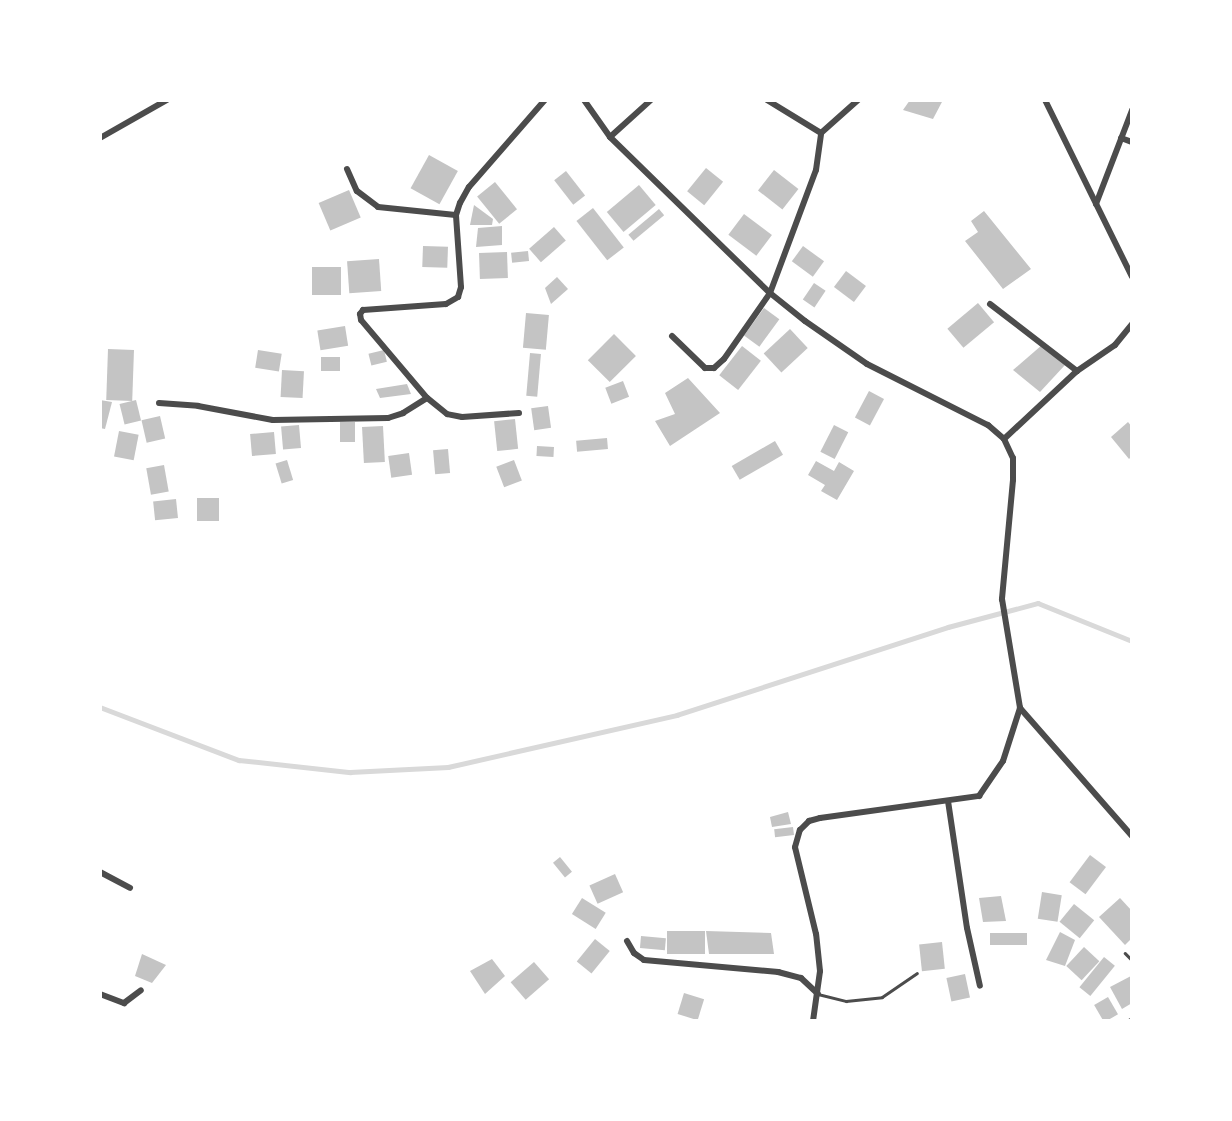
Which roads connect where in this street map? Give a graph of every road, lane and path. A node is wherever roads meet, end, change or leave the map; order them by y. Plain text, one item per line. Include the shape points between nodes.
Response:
1 (167, 100) edge
2 (545, 100) edge
3 (584, 100) edge
4 (651, 100) edge
5 (767, 100) edge
6 (858, 100) edge
7 (1045, 100) edge
8 (1132, 110) edge
9 (821, 133) junction
10 (610, 137) junction
11 (100, 138) edge
12 (1121, 138) junction
13 (1132, 142) edge
14 (347, 169) dead end
15 (1096, 204) junction
16 (456, 215) junction
17 (1132, 277) edge
18 (770, 293) junction
19 (990, 304) dead end
20 (1132, 324) edge
21 (672, 336) dead end
22 (1077, 371) junction
23 (427, 398) junction
24 (159, 403) dead end
25 (519, 413) dead end
26 (1004, 439) junction
27 (1020, 708) junction
28 (948, 801) junction
29 (1132, 835) edge
30 (100, 872) edge
31 (130, 888) dead end
32 (627, 941) dead end
33 (1125, 953) dead end
34 (1132, 960) edge
35 (917, 973) dead end
36 (980, 986) dead end
37 (141, 990) dead end
38 (100, 994) edge
39 (818, 994) junction
40 (813, 1021) edge

1 - 11 street
2 - 16 street via 469,187
3 - 10 street
4 - 10 street
5 - 9 street
6 - 9 street
7 - 15 street
8 - 12 street
9 - 18 street via 816,170
10 - 18 street
12 - 13 street
12 - 15 street
14 - 16 street via 357,191 378,207
15 - 17 street
16 - 23 street via 461,287 457,297 446,304 363,310 360,314
18 - 21 street via 714,368 705,368
18 - 26 street via 867,364 988,425
19 - 22 street
20 - 22 street via 1115,345
22 - 26 street
23 - 24 street via 388,418 273,420
23 - 25 street via 447,414 461,417
26 - 27 street via 1013,458 1013,481 1002,599
27 - 28 street via 1003,761 979,796
27 - 29 street
28 - 36 street
28 - 39 street via 820,818 800,830 795,847 819,958
30 - 31 street
32 - 39 street via 644,960 778,972 801,978
33 - 34 lane
35 - 39 lane via 882,998 846,1001
37 - 38 street via 124,1003
39 - 40 street

